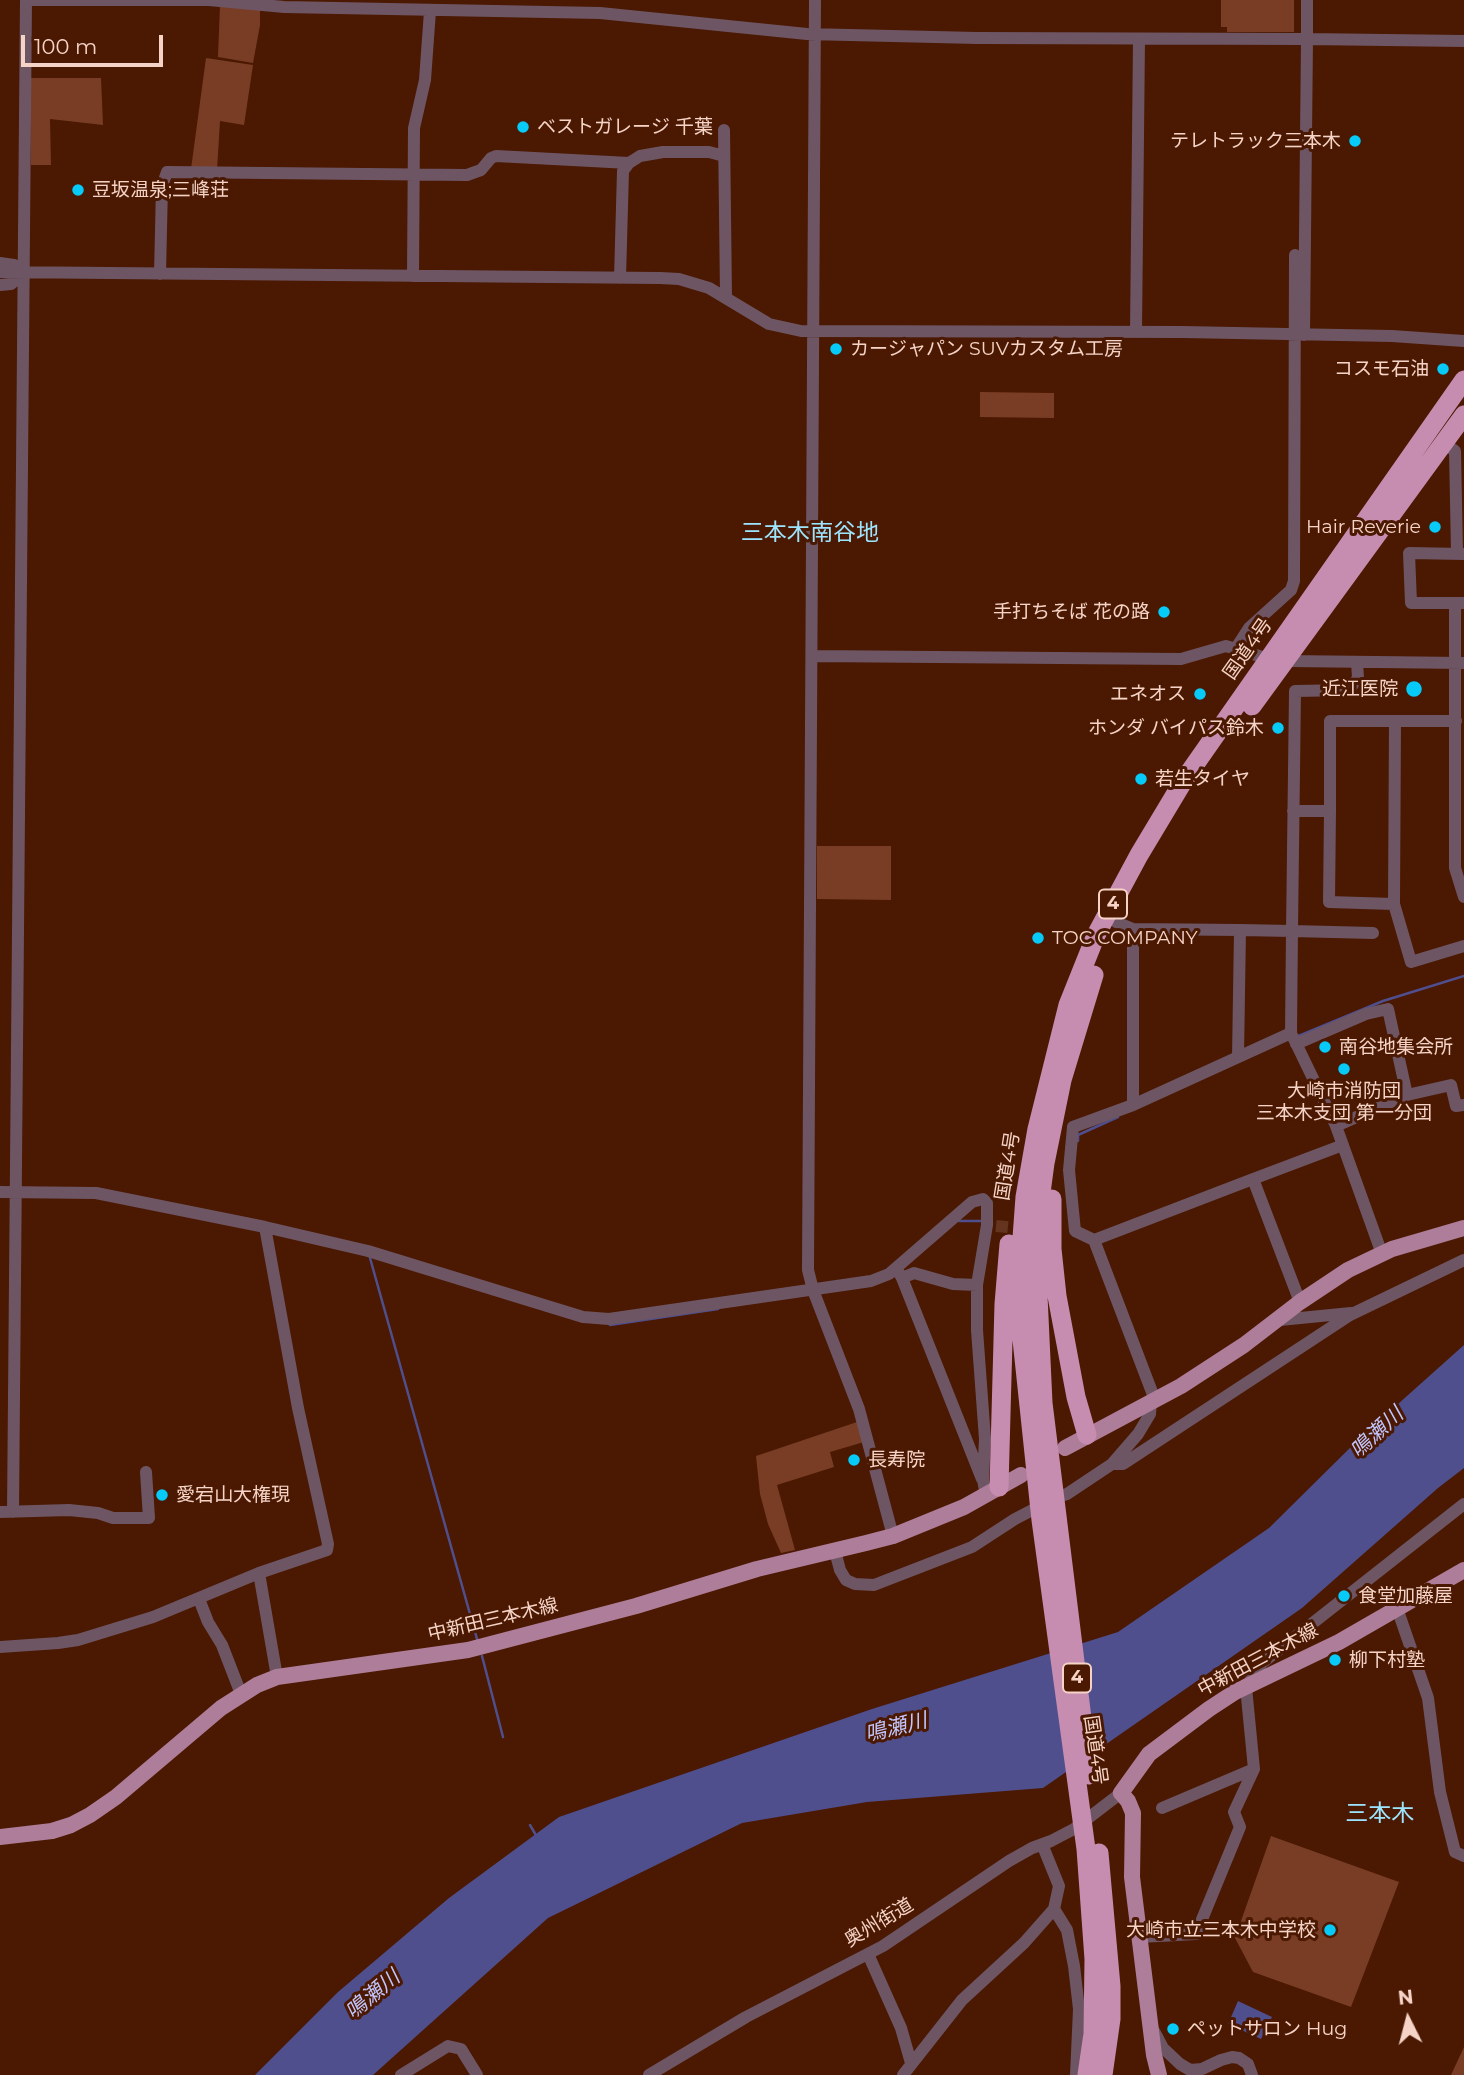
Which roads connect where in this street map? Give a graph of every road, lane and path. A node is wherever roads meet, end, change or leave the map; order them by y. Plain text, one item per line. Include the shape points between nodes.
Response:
1 (816, 0) edge
2 (1307, 0) edge
3 (430, 11) junction
4 (815, 34) junction
5 (1139, 39) junction
6 (1307, 39) junction
7 (1464, 41) edge
8 (724, 130) dead end
9 (724, 156) junction
10 (629, 163) junction
11 (414, 176) junction
12 (1295, 255) dead end
13 (0, 263) edge
14 (0, 272) edge
15 (24, 272) junction
16 (160, 274) junction
17 (413, 276) junction
18 (620, 278) junction
19 (0, 285) edge
20 (726, 297) junction
21 (814, 332) junction
22 (1136, 332) junction
23 (1300, 335) junction
24 (1464, 341) edge
25 (1464, 380) edge
26 (1464, 415) edge
27 (1445, 444) junction
28 (1461, 554) edge
29 (1460, 603) edge
30 (1236, 648) junction
31 (812, 656) junction
32 (1278, 660) junction
33 (1357, 663) junction
34 (1460, 663) edge
35 (1456, 721) junction
36 (1395, 722) junction
37 (1293, 811) junction
38 (1329, 811) junction
39 (1459, 868) edge
40 (1464, 897) edge
41 (1394, 904) junction
42 (1124, 925) junction
43 (1240, 930) junction
44 (1292, 931) junction
45 (1373, 933) dead end
46 (1464, 946) edge
47 (1294, 1039) junction
48 (1238, 1057) junction
49 (1053, 1063) junction
50 (1407, 1096) junction
51 (1133, 1105) junction
52 (1464, 1105) edge
53 (1055, 1114) junction
54 (1336, 1126) junction
55 (1343, 1145) junction
56 (1253, 1179) junction
57 (0, 1192) edge
58 (17, 1196) junction
59 (1464, 1228) edge
60 (266, 1231) junction
61 (1059, 1231) dead end
62 (1075, 1231) junction
63 (1094, 1240) junction
64 (1382, 1254) junction
65 (1464, 1259) edge
66 (899, 1273) junction
67 (977, 1285) junction
68 (814, 1293) junction
69 (1300, 1302) junction
70 (1354, 1313) junction
71 (1280, 1320) junction
72 (1153, 1401) junction
73 (1087, 1435) junction
74 (1065, 1448) dead end
75 (1112, 1464) junction
76 (146, 1472) dead end
77 (1020, 1475) dead end
78 (989, 1487) junction
79 (1464, 1504) edge
80 (1048, 1508) junction
81 (7, 1512) edge
82 (893, 1536) junction
83 (835, 1551) junction
84 (1464, 1570) edge
85 (259, 1573) junction
86 (200, 1600) junction
87 (1397, 1608) junction
88 (0, 1647) edge
89 (276, 1678) junction
90 (1245, 1687) junction
91 (241, 1694) junction
92 (1254, 1769) junction
93 (1121, 1793) junction
94 (1162, 1808) dead end
95 (0, 1836) edge
96 (1042, 1844) junction
97 (1092, 1849) junction
98 (1464, 1856) edge
99 (1054, 1909) junction
100 (1140, 1937) junction
101 (868, 1954) junction
102 (1149, 2018) junction
103 (1109, 2039) junction
104 (911, 2063) junction
105 (401, 2075) edge
106 (477, 2075) edge
107 (649, 2075) edge
108 (902, 2075) edge
109 (1076, 2075) edge
110 (1087, 2075) edge
111 (1103, 2075) edge
112 (1111, 2075) edge
113 (1160, 2075) edge
114 (1252, 2075) edge

1 - 4 street
2 - 6 street
3 - 4 street via 600,13
3 - 11 street via 425,80 414,128
3 - 15 street via 209,0 26,0
4 - 5 street
4 - 21 street
5 - 6 street
5 - 22 street
6 - 7 street
6 - 23 street
8 - 9 street
9 - 10 street via 663,152
9 - 20 street
10 - 11 street via 496,156 475,174
10 - 18 street via 623,171
11 - 16 street via 167,172 162,186
11 - 17 street
12 - 23 street
13 - 15 street
14 - 15 street
15 - 16 street
15 - 19 street via 11,284
15 - 58 street
16 - 17 street
17 - 18 street
18 - 20 street via 679,279
20 - 21 street via 769,324
21 - 22 street
21 - 31 street
22 - 23 street
23 - 24 street
23 - 30 street via 1294,582 1292,590 1249,628
25 - 32 highway, 国道4号 / 4
26 - 27 highway, 国道4号 / 4
27 - 28 street via 1455,451
27 - 32 highway, 国道4号 / 4
28 - 29 street via 1409,553 1410,603
29 - 34 street
30 - 31 street via 1217,648 1181,659
30 - 32 street
31 - 68 street via 808,1270
32 - 33 street
32 - 42 highway, 国道4号 / 4 via 1266,686 1153,852
32 - 49 highway, 国道4号 / 4 via 1184,780 1109,910 1068,1005
33 - 34 street
33 - 37 street via 1358,678 1349,690 1295,691
34 - 35 street
35 - 36 street
35 - 39 street
36 - 38 street via 1330,721
36 - 41 street
37 - 38 street
37 - 44 street
38 - 41 street via 1329,902
39 - 40 street
41 - 46 street via 1411,962
42 - 43 street
42 - 51 street
42 - 53 highway, 国道4号 / 4 via 1093,977
43 - 44 street
43 - 48 street
44 - 45 street
44 - 47 street
47 - 48 street
47 - 50 street via 1388,1009
47 - 54 street
48 - 51 street
49 - 78 highway via 1030,1128 1008,1248
49 - 80 highway, 国道4号 / 4 via 1025,1197 1020,1265 1021,1330
50 - 52 street via 1451,1084 1455,1106
50 - 54 street
51 - 62 street via 1073,1127 1069,1170
53 - 73 highway via 1052,1249 1062,1323
53 - 80 highway, 国道4号 / 4 via 1040,1199 1037,1284
54 - 55 street
55 - 56 street
55 - 64 street
56 - 63 street
56 - 69 street
57 - 58 street
58 - 60 street via 112,1195
58 - 81 street
59 - 64 main road
60 - 68 street via 368,1251 593,1319
60 - 85 street via 328,1544 321,1553
61 - 62 street
62 - 63 street
63 - 72 street
64 - 69 main road
65 - 70 street
66 - 67 street
66 - 67 street via 954,1216 983,1199 992,1225
66 - 68 street
66 - 78 street
67 - 78 street
68 - 82 street via 859,1409
69 - 71 main road
70 - 71 street
70 - 75 street via 1123,1464
71 - 72 main road
72 - 73 main road
72 - 75 street via 1138,1434
73 - 74 main road
75 - 80 street
76 - 81 street via 149,1518 113,1518 69,1510
77 - 78 main road, 中新田三本木線
78 - 82 main road, 中新田三本木線 via 964,1507
79 - 90 street via 1262,1663
80 - 83 street via 1021,1515 972,1547 874,1585 846,1580
80 - 97 highway, 国道4号 / 4
82 - 83 main road, 中新田三本木線
83 - 89 main road, 中新田三本木線 via 468,1650
84 - 87 main road, 中新田三本木線
85 - 86 street
85 - 89 street
86 - 88 street via 78,1640
86 - 91 street
87 - 90 main road, 中新田三本木線
87 - 98 street via 1428,1698 1440,1792 1455,1852
89 - 91 main road, 中新田三本木線
90 - 92 street
90 - 93 main road, 中新田三本木線 via 1149,1755
91 - 95 main road, 中新田三本木線 via 90,1815 52,1831
92 - 94 street
92 - 100 street via 1234,1812 1240,1826 1196,1934
93 - 96 street, 奥州街道 via 1074,1829
93 - 100 main road via 1133,1813 1132,1877
96 - 99 street via 1059,1886
96 - 101 street, 奥州街道
97 - 103 highway, 国道4号 / 4 via 1111,1986
97 - 110 highway, 国道4号 / 4 via 1093,2034
99 - 104 street via 962,2000
99 - 109 street via 1067,1930 1074,1966 1079,2010
100 - 102 main road
101 - 104 street via 901,2028
101 - 107 street, 奥州街道 via 746,2017
102 - 113 main road
102 - 114 street via 1157,2039 1186,2068 1196,2071 1232,2057 1248,2064
103 - 111 highway, 国道4号 / 4
103 - 112 street
104 - 108 street
105 - 106 street via 449,2046 461,2049

